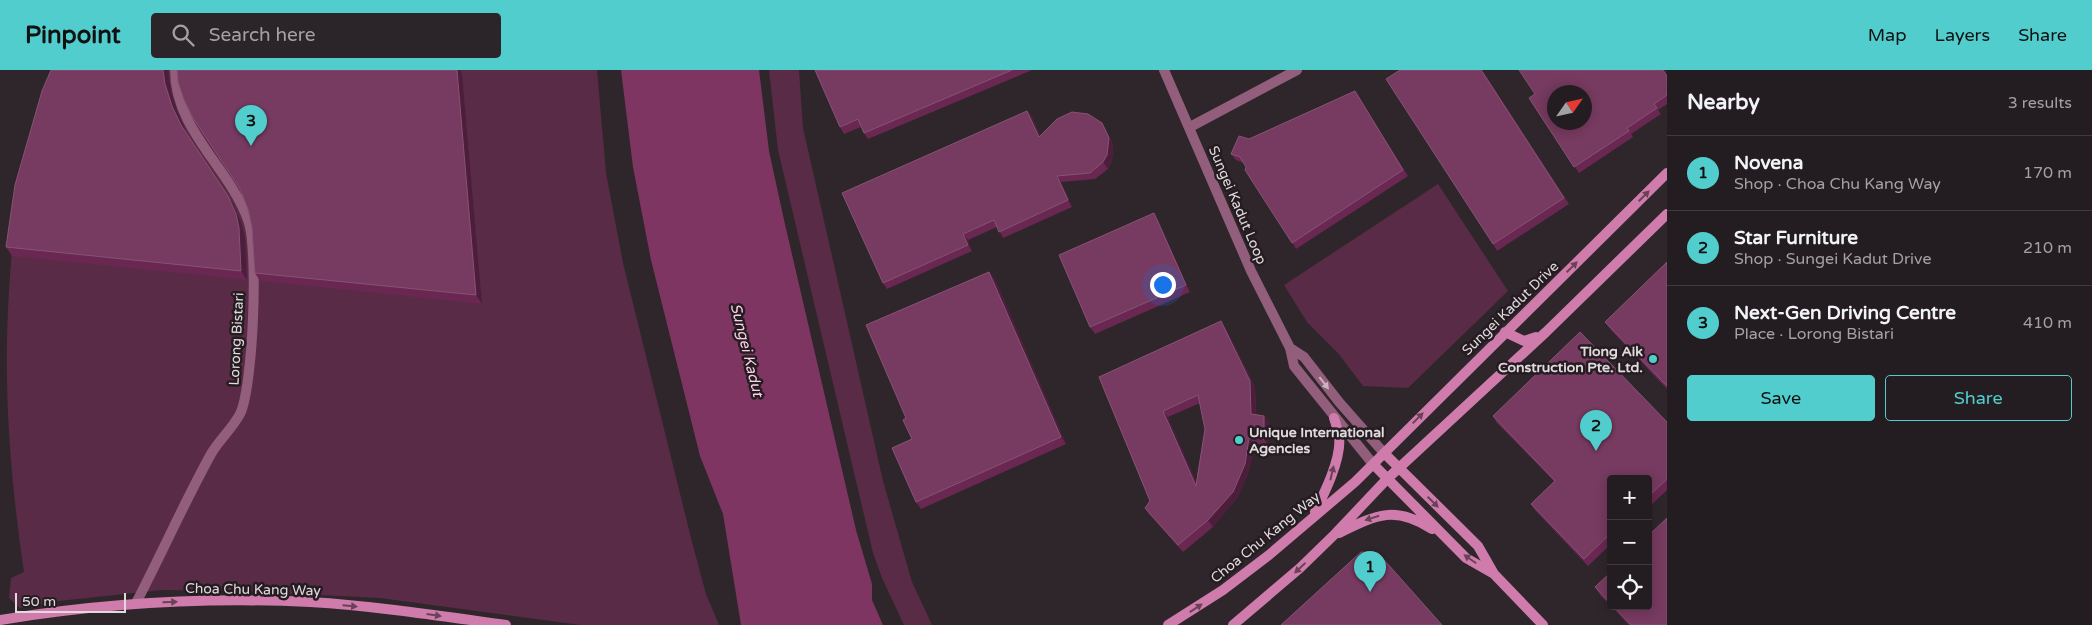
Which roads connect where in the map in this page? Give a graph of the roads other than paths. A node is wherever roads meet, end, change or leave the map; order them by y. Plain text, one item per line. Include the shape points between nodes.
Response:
1 (175, 70) edge
2 (1164, 70) edge
3 (1297, 70) edge
4 (1190, 127) junction
5 (1667, 173) edge
6 (1667, 214) edge
7 (1505, 332) junction
8 (1546, 332) junction
9 (1290, 348) junction
10 (1334, 418) junction
11 (1384, 452) junction
12 (1373, 464) junction
13 (1398, 468) junction
14 (1387, 479) junction
15 (1312, 517) junction
16 (1336, 534) junction
17 (1449, 540) junction
18 (1494, 574) junction
19 (136, 603) junction
20 (0, 620) edge
21 (482, 623) edge
22 (506, 625) edge
23 (1168, 625) edge
24 (1233, 625) edge
25 (1543, 625) edge

1 - 19 street, Lorong Bistari via 181,108 192,131 232,190 254,246 248,390 240,414 212,453
2 - 4 street, Sungei Kadut Loop
3 - 4 street
4 - 9 street, Sungei Kadut Loop via 1251,271
7 -> 5 main road, Sungei Kadut Drive
6 - 8 main road
7 - 8 main road via 1528,341
11 -> 7 main road, Sungei Kadut Drive
8 - 13 main road
9 - 10 street, Sungei Kadut Loop via 1294,366
9 -> 11 street, Sungei Kadut Loop via 1304,357 1338,402
10 - 12 street, Sungei Kadut Loop
15 -> 10 main road via 1329,485 1337,451 1339,439
11 - 12 main road, Sungei Kadut Drive
11 - 13 main road
12 - 14 main road
12 - 15 main road, Choa Chu Kang Way
13 - 14 main road
13 -> 18 main road via 1478,546
14 - 16 main road
14 - 17 main road
23 -> 15 main road, Choa Chu Kang Way via 1223,590
17 -> 16 main road via 1401,514 1372,517
16 -> 24 main road via 1264,601
18 -> 17 main road via 1466,558
18 - 25 main road
19 - 20 main road, Choa Chu Kang Way
19 -> 21 main road, Choa Chu Kang Way via 310,602 389,609
21 - 22 main road, Choa Chu Kang Way

